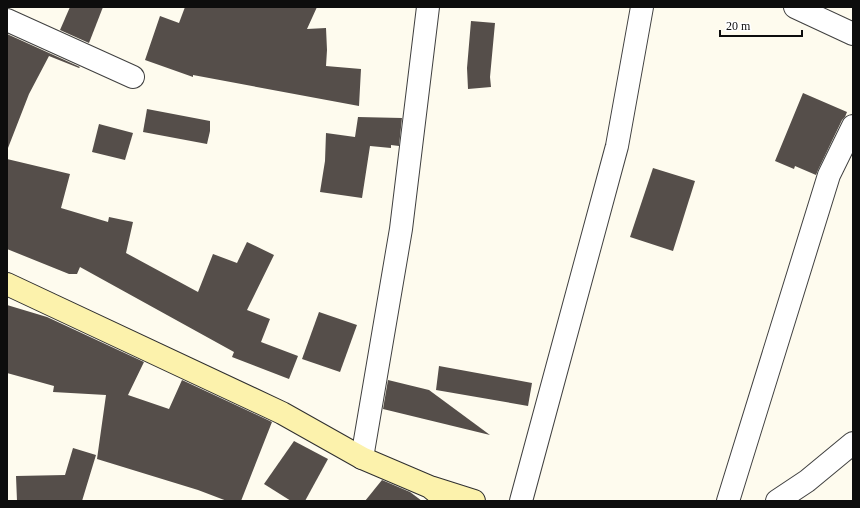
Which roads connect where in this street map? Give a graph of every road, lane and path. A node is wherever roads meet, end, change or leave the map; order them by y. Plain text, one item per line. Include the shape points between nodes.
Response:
1 (428, 7) edge
2 (642, 7) edge
3 (795, 7) edge
4 (7, 20) edge
5 (853, 34) edge
6 (133, 77) dead end
7 (853, 126) edge
8 (7, 284) edge
9 (853, 443) edge
10 (362, 458) junction
11 (430, 486) junction
12 (447, 501) edge
13 (474, 501) edge
14 (521, 501) edge
15 (728, 501) edge
16 (777, 501) edge

1 - 10 street via 401,229
2 - 14 street via 617,146
3 - 5 street
4 - 6 street
7 - 15 street via 829,175
8 - 10 street via 282,413
9 - 16 street via 807,481
10 - 11 street
11 - 12 street
11 - 13 street

